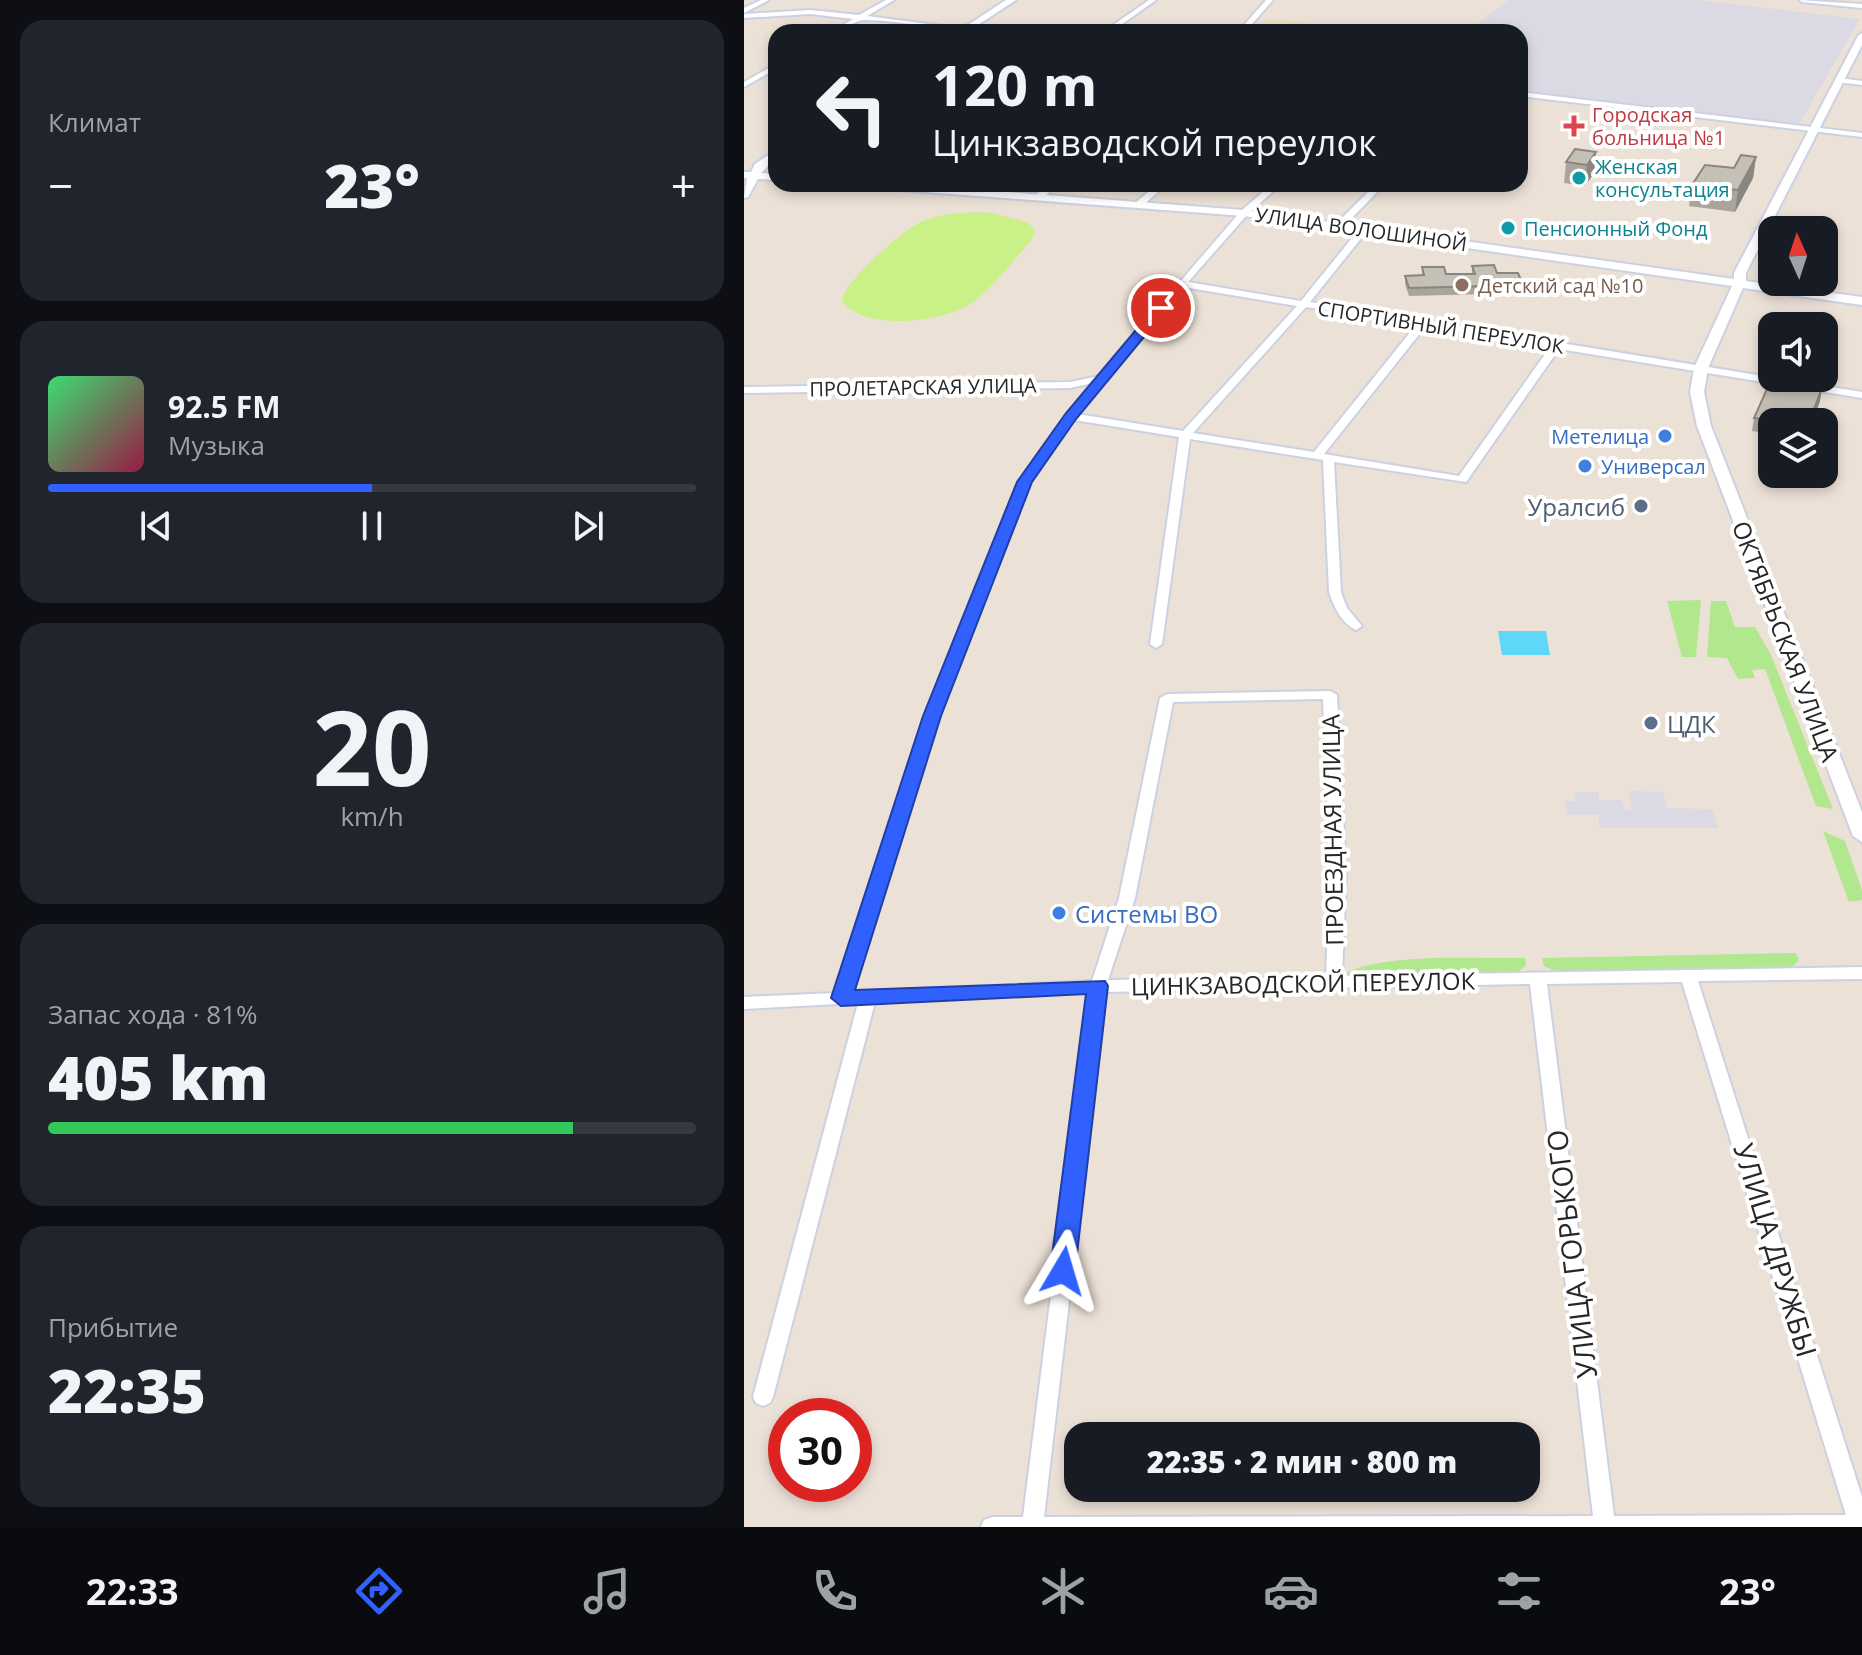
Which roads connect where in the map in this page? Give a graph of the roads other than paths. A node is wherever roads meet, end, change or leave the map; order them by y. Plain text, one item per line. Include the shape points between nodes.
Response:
1 (766, 0) edge
2 (891, 0) edge
3 (1012, 0) edge
4 (1153, 0) edge
5 (1270, 0) edge
6 (1802, 0) edge
7 (1862, 6) edge
8 (744, 14) edge
9 (859, 18) junction
10 (848, 24) edge
11 (907, 24) edge
12 (974, 24) edge
13 (1118, 24) edge
14 (1248, 24) edge
15 (1862, 36) edge
16 (768, 71) edge
17 (1839, 80) junction
18 (1862, 83) edge
19 (744, 85) edge
20 (1528, 95) edge
21 (1813, 129) junction
22 (1862, 135) edge
23 (768, 159) edge
24 (748, 175) edge
25 (768, 176) edge
26 (979, 192) edge
27 (1045, 192) edge
28 (1153, 192) edge
29 (1268, 192) edge
30 (1373, 192) edge
31 (744, 195) edge
32 (1039, 197) junction
33 (1138, 205) junction
34 (1244, 213) junction
35 (1339, 226) junction
36 (1364, 229) junction
37 (1740, 282) junction
38 (1181, 284) junction
39 (1862, 301) edge
40 (1303, 305) junction
41 (1422, 324) junction
42 (1556, 345) junction
43 (1701, 368) junction
44 (1102, 378) junction
45 (1070, 385) junction
46 (744, 390) edge
47 (1862, 395) edge
48 (1084, 400) junction
49 (1071, 416) junction
50 (1185, 435) junction
51 (1323, 457) junction
52 (1356, 626) dead end
53 (1156, 644) dead end
54 (1862, 836) edge
55 (1862, 973) edge
56 (1689, 977) junction
57 (1538, 980) junction
58 (1334, 983) junction
59 (1098, 986) junction
60 (868, 997) junction
61 (841, 998) junction
62 (744, 1003) edge
63 (763, 1397) dead end
64 (1604, 1525) edge
65 (1861, 1525) edge
66 (1032, 1526) edge
67 (992, 1527) edge

1 - 8 street
2 - 9 street
3 - 12 street
4 - 13 street
5 - 14 street
6 - 7 street
8 - 9 street via 810,12
9 - 10 street
9 - 11 street
15 - 17 street
16 - 19 street
17 - 18 street
17 - 21 street
20 - 21 street
21 - 22 street
21 - 37 street
23 - 24 street
24 - 25 street
24 - 31 street
26 - 32 street, УЛИЦА ВОЛОШИНОЙ
27 - 32 street
28 - 33 street
29 - 34 street
30 - 35 street
32 - 33 street, УЛИЦА ВОЛОШИНОЙ
33 - 34 street, УЛИЦА ВОЛОШИНОЙ
34 - 35 street, УЛИЦА ВОЛОШИНОЙ
34 - 38 street
35 - 36 street, УЛИЦА ВОЛОШИНОЙ
36 - 37 street, УЛИЦА ВОЛОШИНОЙ
36 - 40 street
37 - 39 street, УЛИЦА ВОЛОШИНОЙ
37 - 43 street
38 - 40 street, СПОРТИВНЫЙ ПЕРЕУЛОК
38 - 44 street
40 - 41 street, СПОРТИВНЫЙ ПЕРЕУЛОК
40 - 50 street
41 - 42 street, СПОРТИВНЫЙ ПЕРЕУЛОК
41 - 51 street
42 - 43 street, СПОРТИВНЫЙ ПЕРЕУЛОК
42 - 51 street via 1462,480
43 - 47 street, СПОРТИВНЫЙ ПЕРЕУЛОК
43 - 54 street, ОКТЯБРЬСКАЯ УЛИЦА via 1697,392 1704,426
44 - 45 street, ПРОЛЕТАРСКАЯ УЛИЦА
44 - 48 street
45 - 46 street, ПРОЛЕТАРСКАЯ УЛИЦА
45 - 48 street
48 - 49 street
49 - 50 street
49 - 61 street via 1025,482 932,716
50 - 51 street
50 - 53 street
51 - 52 street via 1335,592
55 - 56 street, ЦИНКЗАВОДСКОЙ ПЕРЕУЛОК
56 - 57 street, ЦИНКЗАВОДСКОЙ ПЕРЕУЛОК
56 - 65 street, УЛИЦА ДРУЖБЫ
57 - 58 street, ЦИНКЗАВОДСКОЙ ПЕРЕУЛОК
57 - 64 street, УЛИЦА ГОРЬКОГО
58 - 59 street, ЦИНКЗАВОДСКОЙ ПЕРЕУЛОК
58 - 59 street, ПРОЕЗДНАЯ УЛИЦА via 1338,875 1330,695 1167,698 1127,898
59 - 60 street, ЦИНКЗАВОДСКОЙ ПЕРЕУЛОК
59 - 66 street
60 - 61 street, ЦИНКЗАВОДСКОЙ ПЕРЕУЛОК
60 - 63 street
61 - 62 street, ЦИНКЗАВОДСКОЙ ПЕРЕУЛОК
64 - 65 street
64 - 66 street
66 - 67 street

